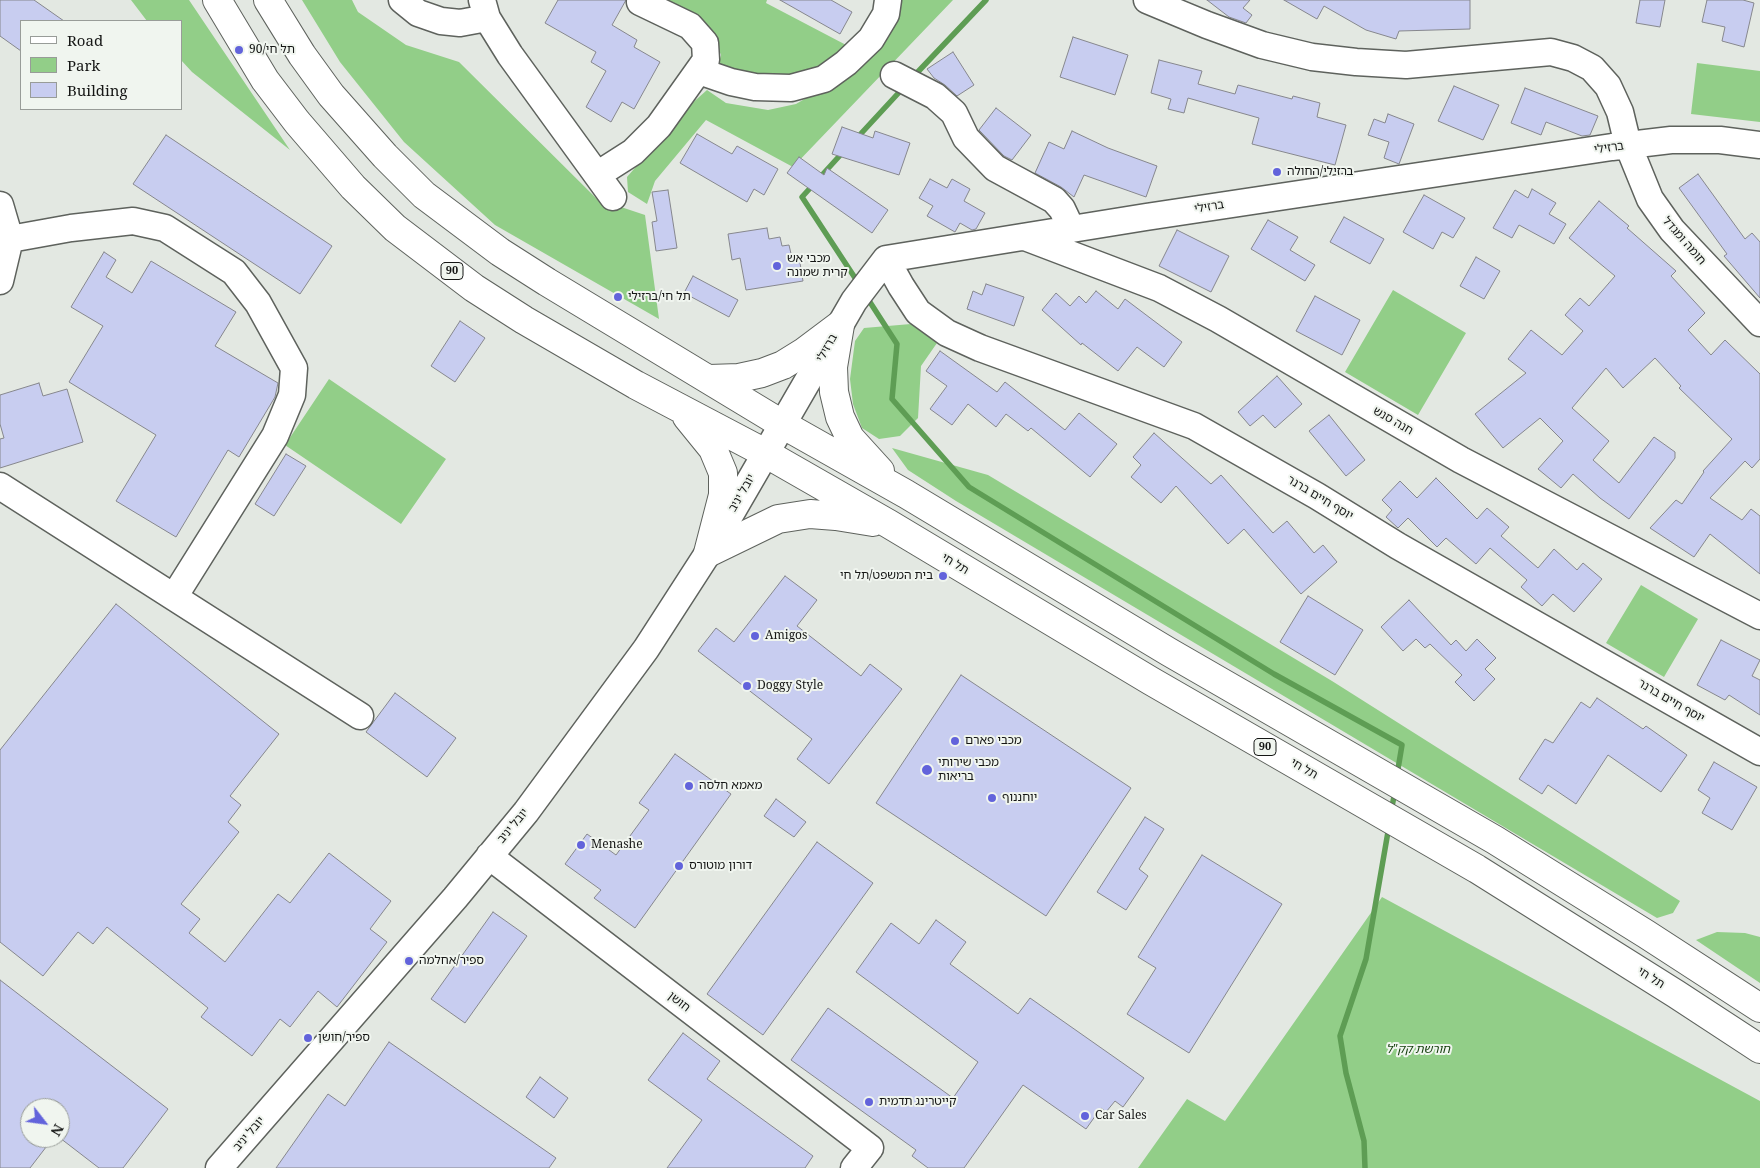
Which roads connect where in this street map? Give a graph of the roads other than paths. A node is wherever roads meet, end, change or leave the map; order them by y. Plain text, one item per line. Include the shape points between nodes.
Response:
1 (217, 0) edge
2 (268, 0) edge
3 (402, 0) edge
4 (888, 0) edge
5 (640, 2) dead end
6 (1163, 3) edge
7 (484, 9) edge
8 (699, 71) junction
9 (894, 75) dead end
10 (1628, 145) junction
11 (1760, 145) edge
12 (596, 176) junction
13 (613, 198) dead end
14 (0, 205) edge
15 (1071, 228) junction
16 (1022, 236) junction
17 (10, 238) junction
18 (886, 259) junction
19 (0, 281) edge
20 (1760, 323) edge
21 (840, 325) junction
22 (709, 380) junction
23 (678, 407) junction
24 (782, 424) junction
25 (765, 453) junction
26 (0, 486) edge
27 (893, 487) junction
28 (888, 524) junction
29 (708, 553) junction
30 (174, 597) junction
31 (1760, 616) edge
32 (360, 716) dead end
33 (1760, 752) edge
34 (488, 856) junction
35 (1760, 1008) edge
36 (1760, 1049) edge
37 (219, 1168) edge
38 (854, 1168) edge

1 - 23 highway, 90 via 265,80 297,122 353,187 395,228 474,288 524,320
2 - 22 highway via 331,95 424,195 508,257
3 - 7 street via 418,13 441,21 460,23
4 - 8 street via 886,14 871,39 824,79 791,88 755,87
5 - 8 street via 690,26 706,43 706,60
6 - 10 street, חומה ומגדל via 1207,25 1262,45 1320,58 1406,65 1551,52 1573,58 1592,68 1608,86 1620,112
7 - 12 street via 510,55
8 - 12 street via 659,126 633,152
9 - 15 street via 935,96 954,113 966,138 995,168 1054,200
10 - 11 street, ברזילי via 1671,140 1720,140
10 - 15 street, ברזילי
10 - 20 street, חומה ומגדל via 1650,199 1672,230
12 - 13 street
14 - 17 street
15 - 16 street, ברזילי
16 - 18 street, ברזילי
16 - 31 street, חנה סנש via 1159,288 1461,460
17 - 19 street
17 - 30 street via 133,221 166,228 234,272 258,303 294,368 292,395 275,436
18 - 21 street, ברזילי
18 - 33 street, יוסף חיים ברנר via 918,312 947,333 1194,426
21 - 22 highway via 783,365 739,378
21 - 24 street, ברזילי
21 - 27 highway via 833,367 840,417 850,438
22 - 24 highway
23 - 25 highway, 90
23 - 29 highway via 713,449 723,473 723,495
24 - 25 street, ברזילי
24 - 27 highway
25 - 28 highway, תל חי / 90
25 - 29 street, יובל יניב
26 - 30 street
27 - 35 highway via 1169,652 1495,840
28 - 29 highway via 810,514 778,519
28 - 36 highway, תל חי / 90 via 1151,681 1477,869
29 - 34 street, יובל יניב via 646,649 526,812
30 - 32 street
34 - 37 street, יובל יניב
34 - 38 street, חושן via 870,1148

